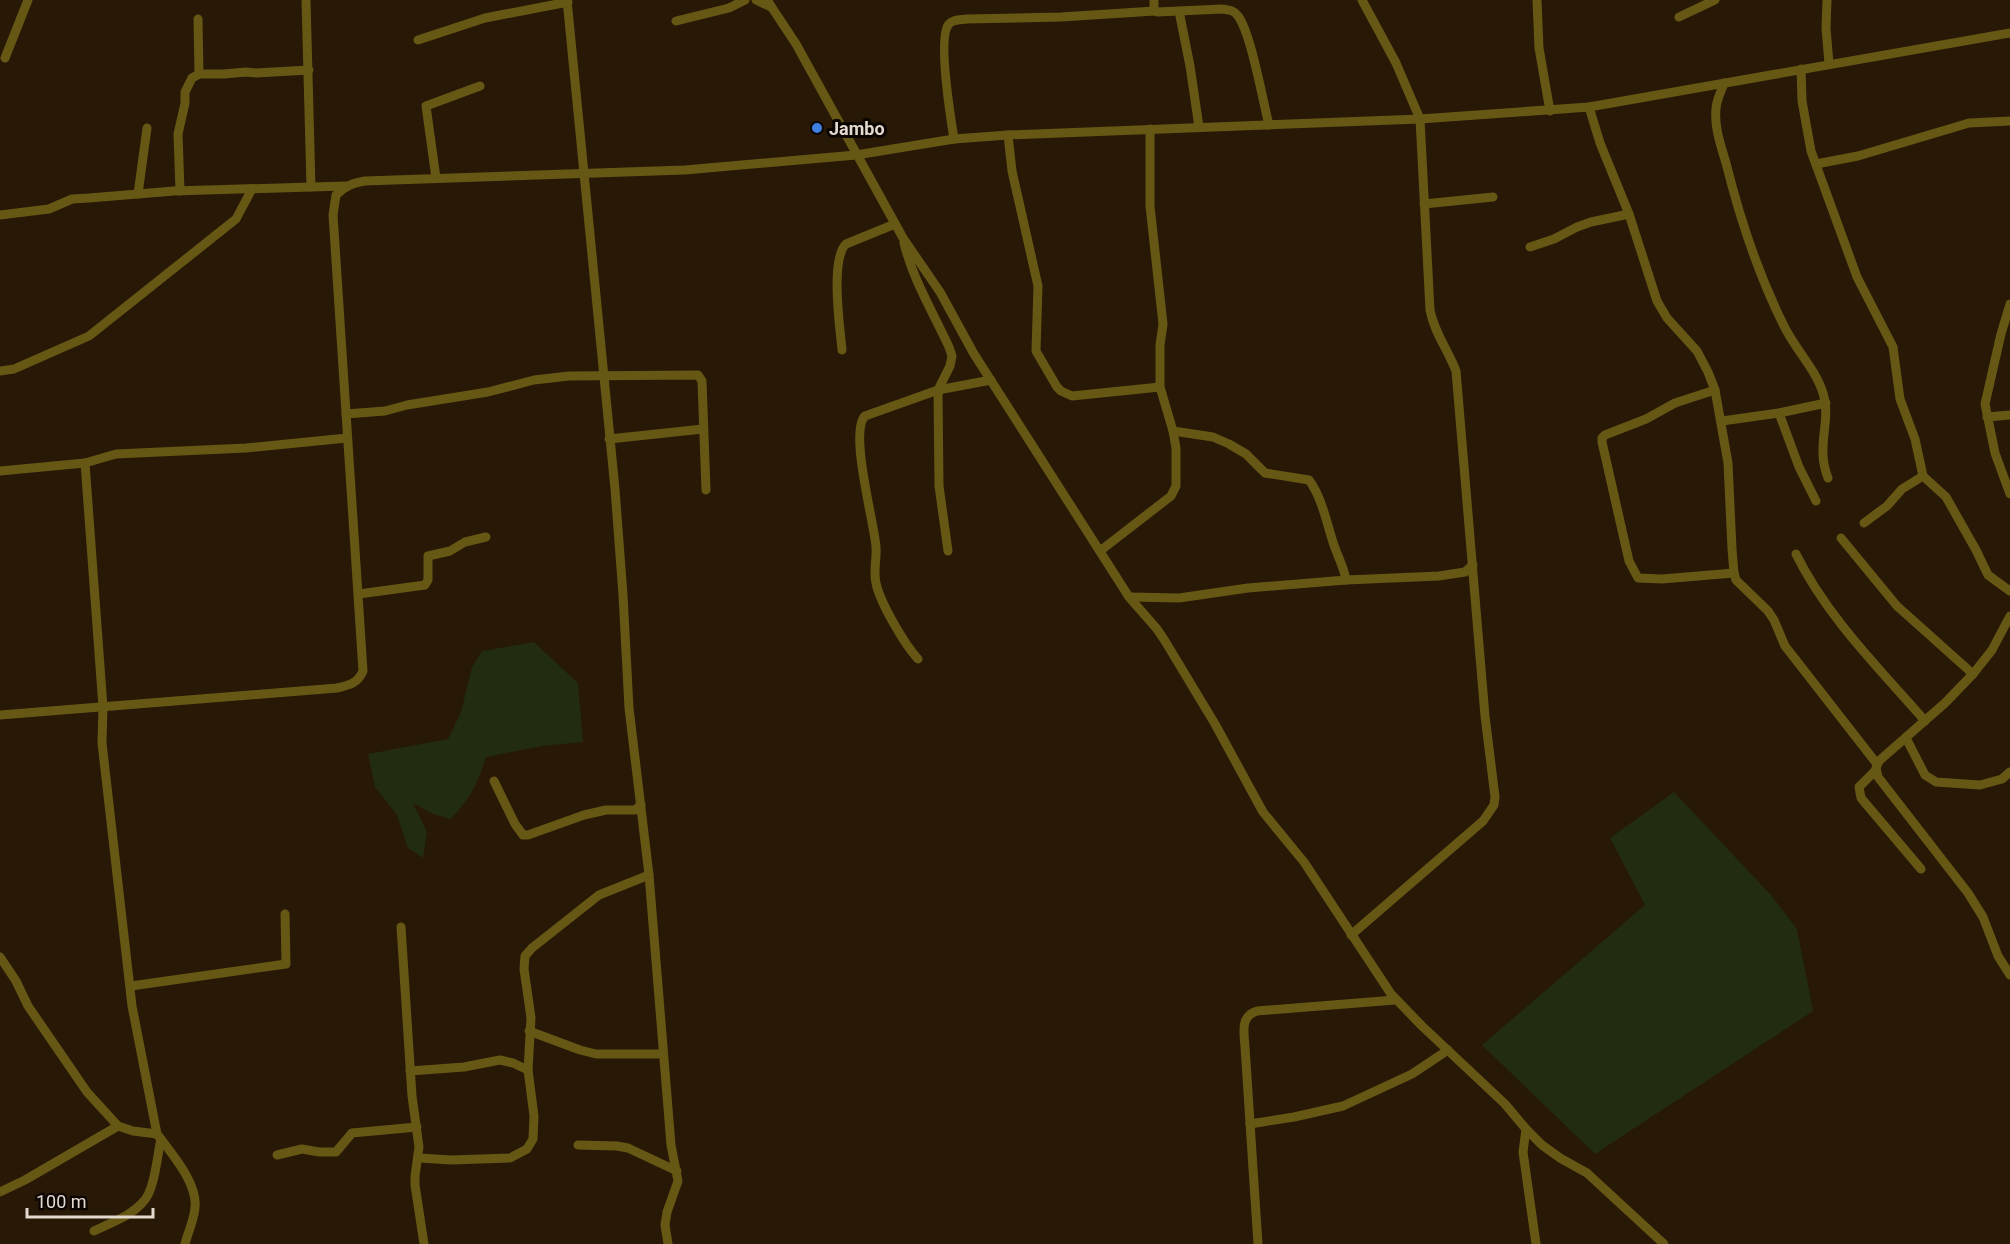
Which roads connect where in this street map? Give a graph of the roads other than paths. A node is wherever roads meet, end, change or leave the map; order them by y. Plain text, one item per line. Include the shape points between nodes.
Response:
1 (28, 0) edge
2 (306, 0) edge
3 (745, 0) edge
4 (756, 0) edge
5 (1154, 0) edge
6 (1362, 0) edge
7 (1537, 0) edge
8 (1715, 0) edge
9 (1827, 0) edge
10 (567, 1) edge
11 (770, 4) edge
12 (1155, 11) junction
13 (1179, 11) junction
14 (1679, 17) dead end
15 (198, 19) dead end
16 (676, 21) dead end
17 (2010, 33) edge
18 (418, 40) dead end
19 (4, 57) dead end
20 (1829, 64) junction
21 (1801, 69) junction
22 (309, 70) junction
23 (199, 74) junction
24 (1724, 83) junction
25 (480, 86) dead end
26 (1589, 108) junction
27 (1550, 111) junction
28 (1420, 119) junction
29 (2010, 121) edge
30 (1269, 125) junction
31 (1199, 127) junction
32 (147, 128) dead end
33 (1150, 129) junction
34 (1008, 135) junction
35 (954, 139) junction
36 (856, 155) junction
37 (1816, 164) junction
38 (585, 173) junction
39 (436, 178) junction
40 (345, 186) junction
41 (311, 187) junction
42 (252, 189) junction
43 (180, 191) junction
44 (138, 194) junction
45 (1493, 197) dead end
46 (1424, 204) junction
47 (1629, 214) junction
48 (0, 215) edge
49 (895, 225) junction
50 (903, 238) junction
51 (1530, 247) dead end
52 (2010, 304) edge
53 (842, 350) dead end
54 (0, 371) edge
55 (602, 376) junction
56 (991, 380) junction
57 (1160, 387) junction
58 (938, 390) junction
59 (1714, 390) junction
60 (1826, 403) junction
61 (1779, 413) junction
62 (346, 414) junction
63 (2010, 416) edge
64 (1988, 417) junction
65 (1722, 421) junction
66 (703, 429) junction
67 (1173, 431) junction
68 (347, 438) junction
69 (609, 439) junction
70 (85, 463) junction
71 (0, 471) edge
72 (1923, 476) junction
73 (1828, 478) dead end
74 (706, 490) dead end
75 (2010, 494) edge
76 (1816, 501) dead end
77 (1864, 524) dead end
78 (486, 537) dead end
79 (1840, 538) dead end
80 (948, 551) dead end
81 (1100, 551) junction
82 (1796, 554) dead end
83 (1473, 565) junction
84 (1734, 573) junction
85 (1346, 580) junction
86 (2010, 591) edge
87 (359, 594) junction
88 (1129, 597) junction
89 (2010, 616) edge
90 (918, 659) dead end
91 (1973, 674) junction
92 (103, 707) junction
93 (0, 715) edge
94 (1925, 721) junction
95 (1906, 738) junction
96 (1876, 767) junction
97 (2010, 772) edge
98 (494, 781) dead end
99 (641, 805) junction
100 (1921, 869) dead end
101 (649, 875) junction
102 (285, 914) dead end
103 (401, 927) dead end
104 (1351, 935) junction
105 (0, 957) edge
106 (2006, 964) edge
107 (2010, 975) edge
108 (131, 986) junction
109 (1395, 999) junction
110 (529, 1031) junction
111 (1448, 1050) junction
112 (663, 1054) junction
113 (528, 1070) junction
114 (410, 1071) junction
115 (1250, 1124) junction
116 (117, 1126) junction
117 (417, 1127) junction
118 (1526, 1129) junction
119 (159, 1136) junction
120 (579, 1144) dead end
121 (277, 1155) dead end
122 (419, 1158) junction
123 (677, 1171) junction
124 (0, 1192) edge
125 (94, 1232) dead end
126 (184, 1244) edge
127 (424, 1244) edge
128 (668, 1244) edge
129 (1258, 1244) edge
130 (1536, 1244) edge
131 (1664, 1244) edge

1 - 19 street
2 - 22 street
3 - 16 street
4 - 11 street
5 - 12 street
6 - 28 street
7 - 27 street via 1539,48
8 - 14 street
9 - 20 street
10 - 18 street via 485,18
10 - 38 street
11 - 36 street
12 - 13 street
12 - 35 street via 954,20 946,29 945,47
13 - 30 street via 1222,9 1237,14 1248,39
13 - 31 street
15 - 23 street
17 - 20 street
20 - 21 street
21 - 24 street
21 - 37 street via 1805,126
22 - 23 street
22 - 41 street
23 - 43 street via 184,92 178,134
24 - 26 street
24 - 60 street via 1716,105 1716,120 1745,232 1763,282 1785,328 1818,380
25 - 39 street via 426,106
26 - 27 street
26 - 47 street via 1599,143
27 - 28 street
28 - 30 street
28 - 46 street
29 - 37 street via 1969,123 1858,156
30 - 31 street
31 - 33 street
32 - 44 street
33 - 34 street
33 - 57 street via 1150,206 1163,324
34 - 35 street
34 - 57 street via 1012,171 1038,286 1036,351 1057,387 1072,396
35 - 36 street
36 - 38 street via 685,170
36 - 49 street
37 - 72 street via 1857,277 1893,347 1900,399
38 - 39 street
38 - 55 street
39 - 40 street via 365,181
40 - 41 street
40 - 62 street via 336,195 333,215
41 - 42 street
42 - 43 street
42 - 54 street via 236,219 89,336 14,369
43 - 44 street
44 - 48 street via 72,199 49,209
45 - 46 street
46 - 83 street via 1430,310 1436,332 1456,371
47 - 51 street via 1577,227
47 - 59 street via 1657,301 1666,318 1697,351
49 - 50 street
49 - 53 street via 842,247 837,273
50 - 56 street via 940,292
50 - 58 street via 918,286 952,356
52 - 64 street via 1986,398
55 - 62 street via 534,380 385,411
55 - 66 street via 700,377
55 - 69 street
56 - 58 street
56 - 81 street
57 - 67 street
58 - 80 street via 939,486
58 - 90 street via 866,416 858,436 876,549 876,583 909,650
59 - 65 street
59 - 84 street via 1605,435 1602,442 1629,561 1638,578
60 - 61 street
60 - 73 street via 1822,454
61 - 65 street
61 - 76 street
62 - 68 street
63 - 64 street
64 - 75 street via 1995,453
65 - 84 street
66 - 69 street
66 - 74 street
67 - 81 street via 1177,473 1174,492
67 - 85 street via 1213,437 1229,444 1265,473 1309,480
68 - 70 street via 116,454
68 - 87 street
69 - 99 street via 629,708
70 - 71 street
70 - 92 street
72 - 77 street via 1902,489
72 - 86 street via 1946,498 1988,575
78 - 87 street via 465,542 450,552 428,556 429,580 425,585
79 - 91 street via 1891,601
81 - 88 street
82 - 94 street via 1813,585 1859,646
83 - 85 street via 1465,572 1448,575
83 - 104 street via 1494,805 1483,821
84 - 96 street via 1740,585 1768,611 1785,646
85 - 88 street via 1179,598
87 - 92 street via 363,671 351,685
88 - 104 street via 1157,628 1263,812 1304,862
89 - 91 street via 1992,650
91 - 94 street
92 - 93 street
92 - 108 street via 102,743
94 - 95 street
95 - 96 street
95 - 97 street via 1925,775 1936,782 1980,784 2002,779
96 - 100 street via 1859,787 1861,798
96 - 106 street via 1878,777 1968,893
98 - 99 street via 515,824 528,836 596,812 634,810
99 - 101 street
101 - 110 street via 599,895 527,952 524,969 531,1018
101 - 112 street
102 - 108 street via 286,964
103 - 114 street
104 - 109 street
105 - 116 street via 28,1006 87,1092
106 - 107 street
108 - 119 street
109 - 111 street
109 - 115 street via 1250,1013 1244,1022 1244,1036
110 - 112 street via 596,1054
110 - 113 street
111 - 115 street via 1412,1074 1342,1106
111 - 118 street
112 - 123 street
113 - 114 street via 500,1060
113 - 122 street via 535,1129 527,1149 502,1159
114 - 117 street
115 - 129 street
116 - 119 street
116 - 124 street
117 - 121 street via 352,1133 336,1152 302,1149
117 - 122 street
118 - 130 street via 1523,1152
118 - 131 street via 1560,1158 1587,1173
119 - 125 street via 145,1201
119 - 126 street via 174,1154 195,1198
120 - 123 street via 628,1148
122 - 127 street via 415,1176
123 - 128 street via 677,1186 665,1225

